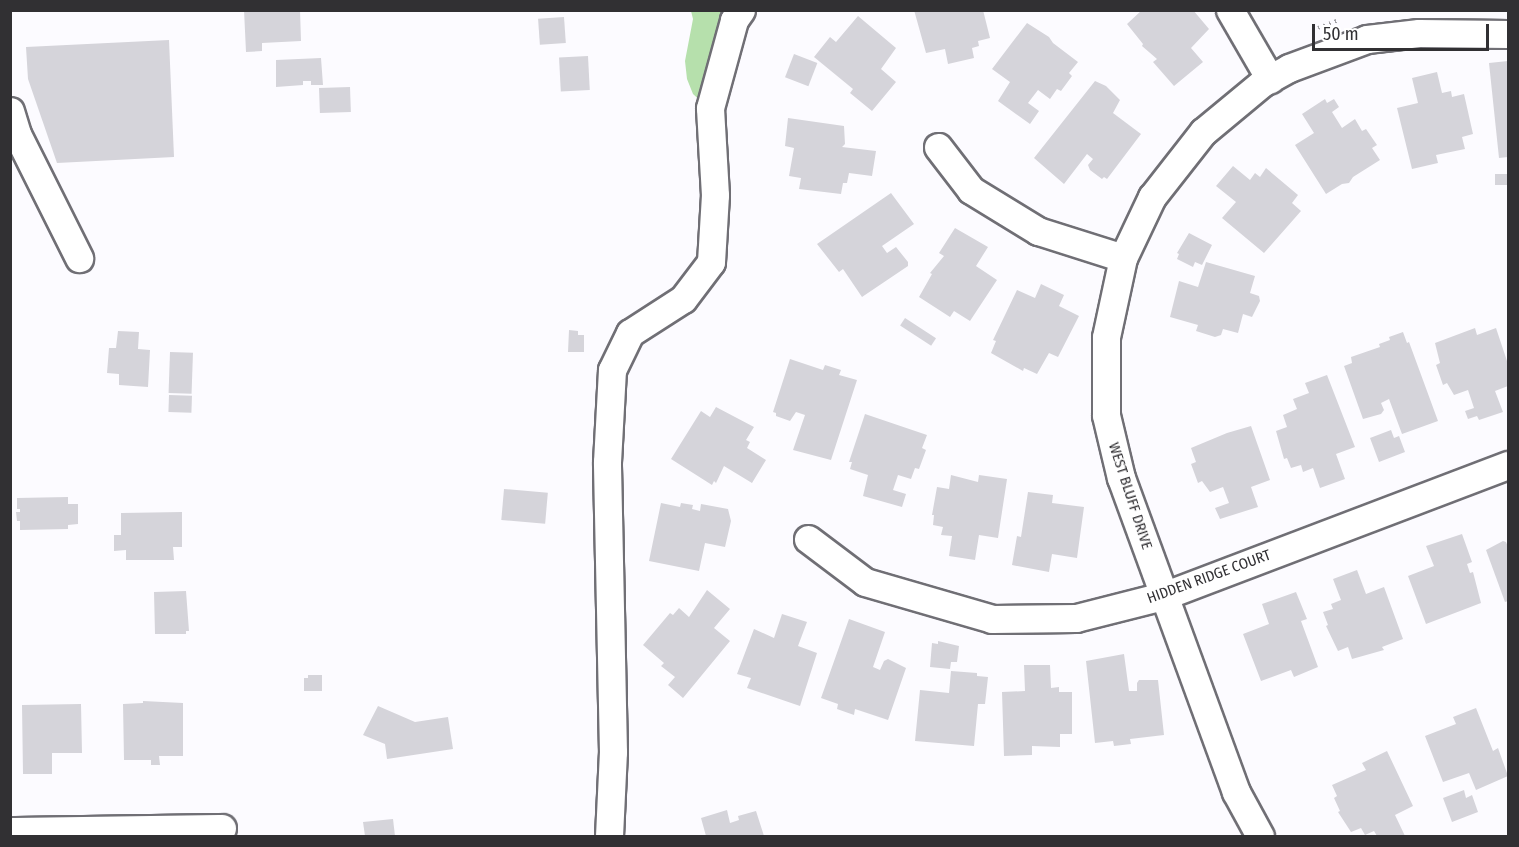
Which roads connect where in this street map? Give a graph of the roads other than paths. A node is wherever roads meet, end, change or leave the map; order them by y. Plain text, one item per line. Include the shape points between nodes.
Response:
1 (741, 10) edge
2 (1230, 10) edge
3 (1509, 34) edge
4 (1270, 79) junction
5 (10, 111) edge
6 (938, 147) dead end
7 (80, 258) dead end
8 (1123, 258) junction
9 (1509, 465) edge
10 (808, 539) dead end
11 (1163, 596) junction
12 (222, 828) dead end
13 (10, 831) edge
14 (609, 837) edge
15 (1260, 837) edge

1 - 14 street via 734,20 710,108 715,195 711,262 683,299 630,333 612,370 608,462 612,752
2 - 4 street
3 - 4 street, WEST BLUFF DRIVE via 1419,33 1367,39
4 - 8 street, WEST BLUFF DRIVE via 1203,132 1152,197
5 - 7 street
6 - 8 street via 971,190 1038,231
8 - 11 street, WEST BLUFF DRIVE via 1106,337 1106,415 1121,478
9 - 11 street, HIDDEN RIDGE COURT
10 - 11 street, HIDDEN RIDGE COURT via 865,582 993,620 1076,618
11 - 15 street, WEST BLUFF DRIVE via 1236,792
12 - 13 street

